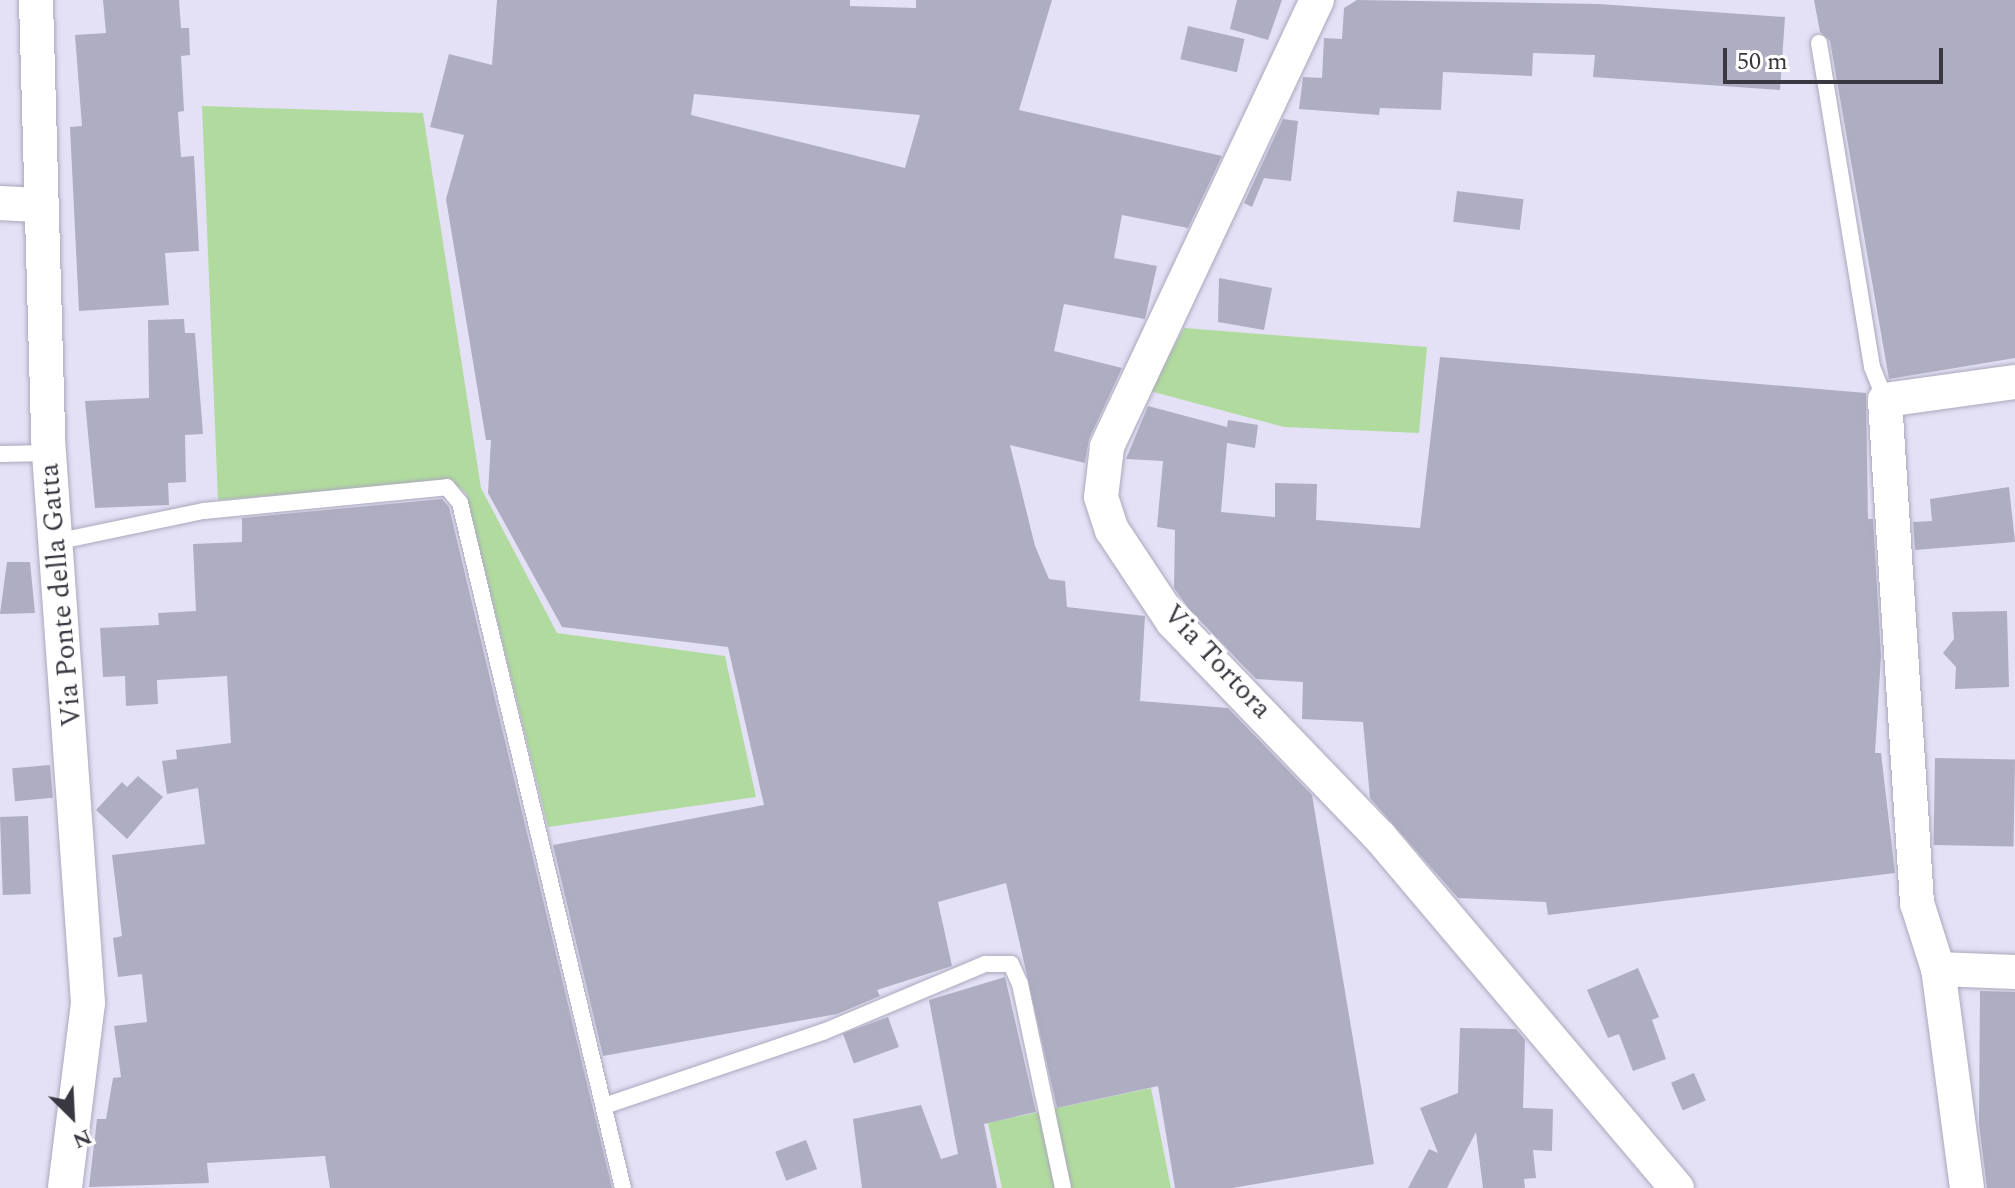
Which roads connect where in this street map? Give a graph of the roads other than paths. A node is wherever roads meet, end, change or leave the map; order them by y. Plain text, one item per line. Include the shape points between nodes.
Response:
1 (36, 0) edge
2 (1317, 0) edge
3 (1819, 43) dead end
4 (0, 203) edge
5 (39, 205) junction
6 (2015, 382) edge
7 (1885, 400) junction
8 (49, 453) junction
9 (0, 454) edge
10 (55, 542) junction
11 (1938, 969) junction
12 (2015, 972) edge
13 (604, 1106) junction
14 (65, 1188) edge
15 (623, 1188) edge
16 (1063, 1188) edge
17 (1677, 1188) edge
18 (1967, 1188) edge

1 - 5 street, Via Ponte della Gatta
2 - 17 street, Via Tortora via 1107,447 1101,497 1112,530 1173,622 1380,837
3 - 7 lane via 1872,367
4 - 5 street
5 - 8 street, Via Ponte della Gatta
6 - 7 street
7 - 11 street via 1917,903
8 - 9 lane
8 - 10 street, Via Ponte della Gatta
10 - 13 lane via 204,511 447,487 460,503
10 - 14 street, Via Ponte della Gatta via 73,734 88,1003
11 - 12 street
11 - 18 street
13 - 15 lane
13 - 16 lane via 823,1032 985,964 1011,964 1020,984

